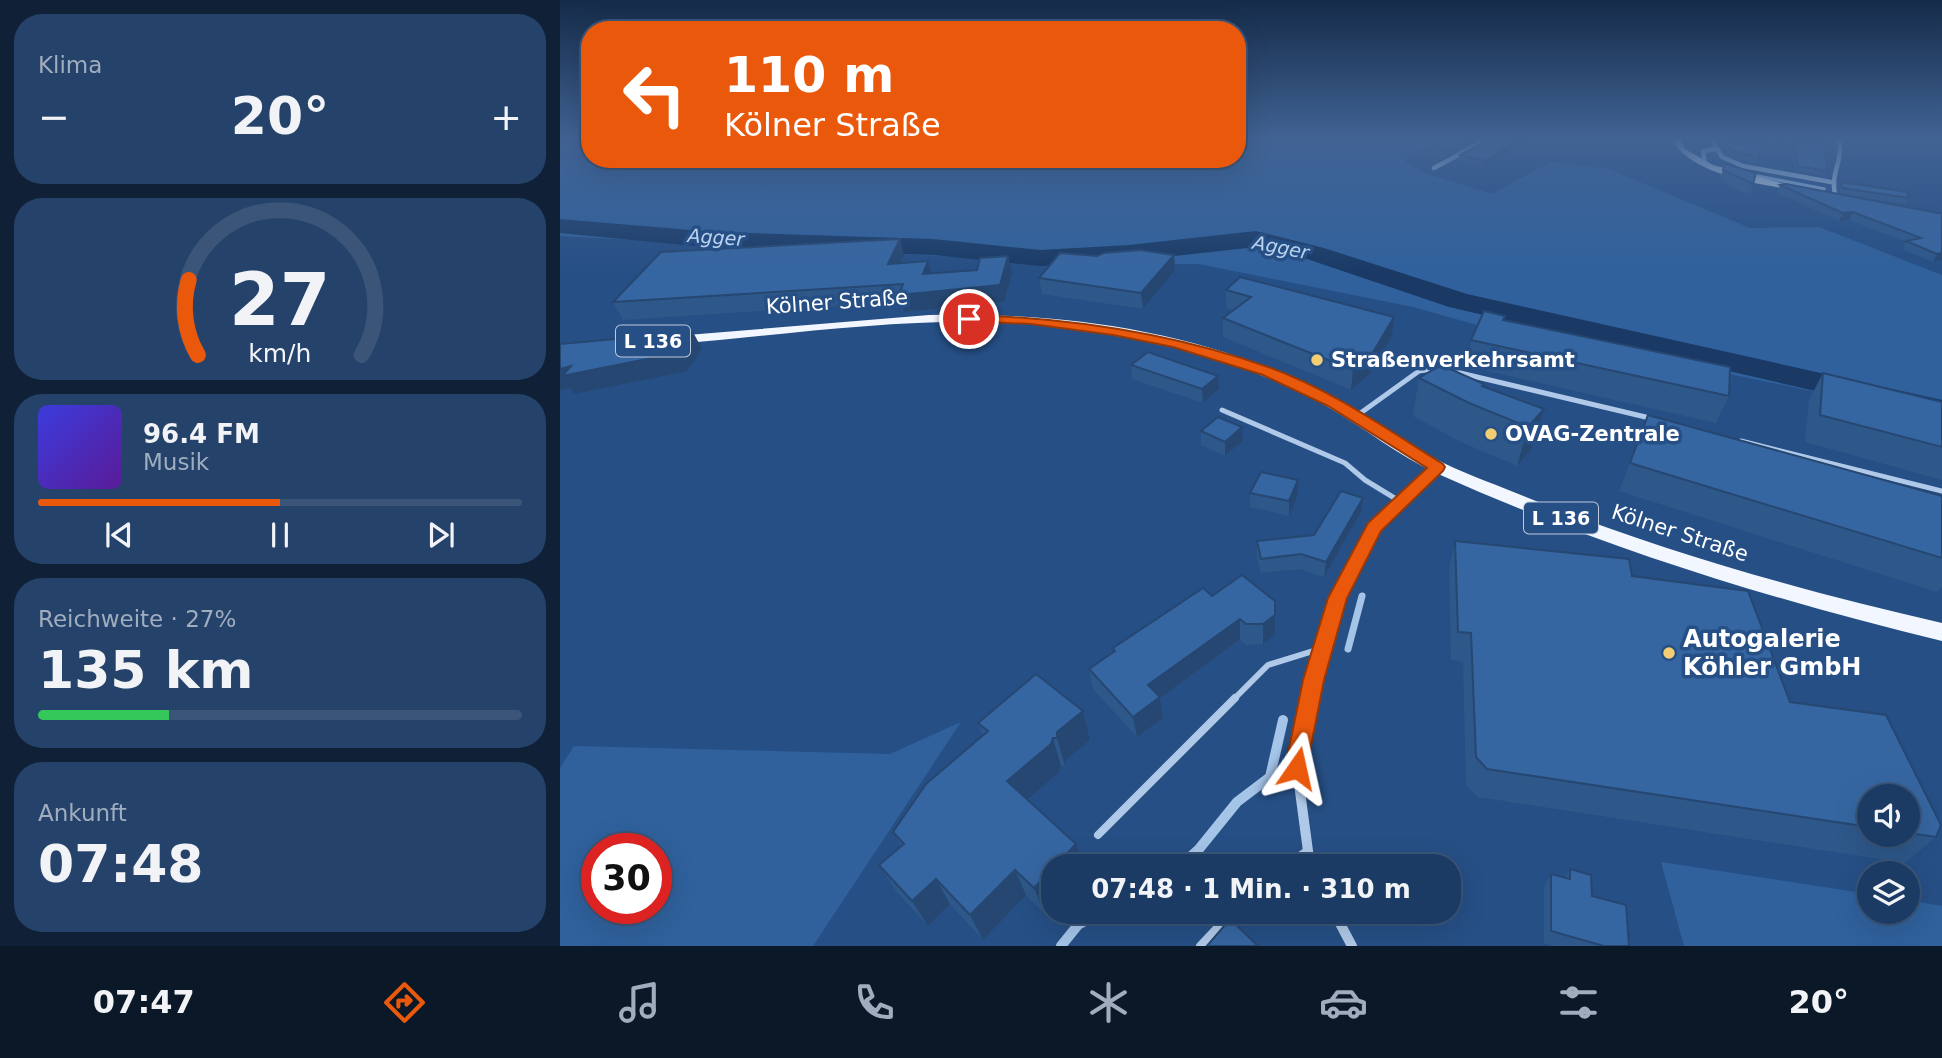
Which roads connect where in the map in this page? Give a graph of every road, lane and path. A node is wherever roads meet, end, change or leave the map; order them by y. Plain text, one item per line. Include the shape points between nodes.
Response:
1 (1781, 184) edge
2 (1832, 184) edge
3 (1812, 191) edge
4 (1823, 193) edge
5 (1839, 196) joint
6 (660, 341) edge
7 (1222, 410) dead end
8 (1355, 417) junction
9 (1660, 421) edge
10 (1727, 438) edge
11 (1437, 467) junction
12 (1942, 491) edge
13 (1401, 502) junction
14 (1942, 632) edge
15 (1323, 648) junction
16 (1098, 835) dead end
17 (1307, 851) junction
18 (1302, 854) edge
19 (1308, 854) edge
20 (1221, 924) edge
21 (1340, 924) edge
22 (1200, 946) edge
23 (1352, 946) edge

1 - 3 main road
2 - 5 street
4 - 5 main road
6 - 8 main road, Kölner Straße / L 136 via 945,319 1046,322 1176,344 1268,372
7 - 13 lane via 1345,463
8 - 9 lane via 1419,372 1438,368
8 - 11 main road, Kölner Straße / L 136
10 - 12 lane
11 - 13 street
11 - 14 main road, Kölner Straße / L 136 via 1590,530 1686,563
13 - 15 street via 1374,527 1338,598
15 - 16 lane via 1268,665
15 - 17 street via 1297,768
17 - 18 lane
17 - 19 street
20 - 22 lane
21 - 23 street

